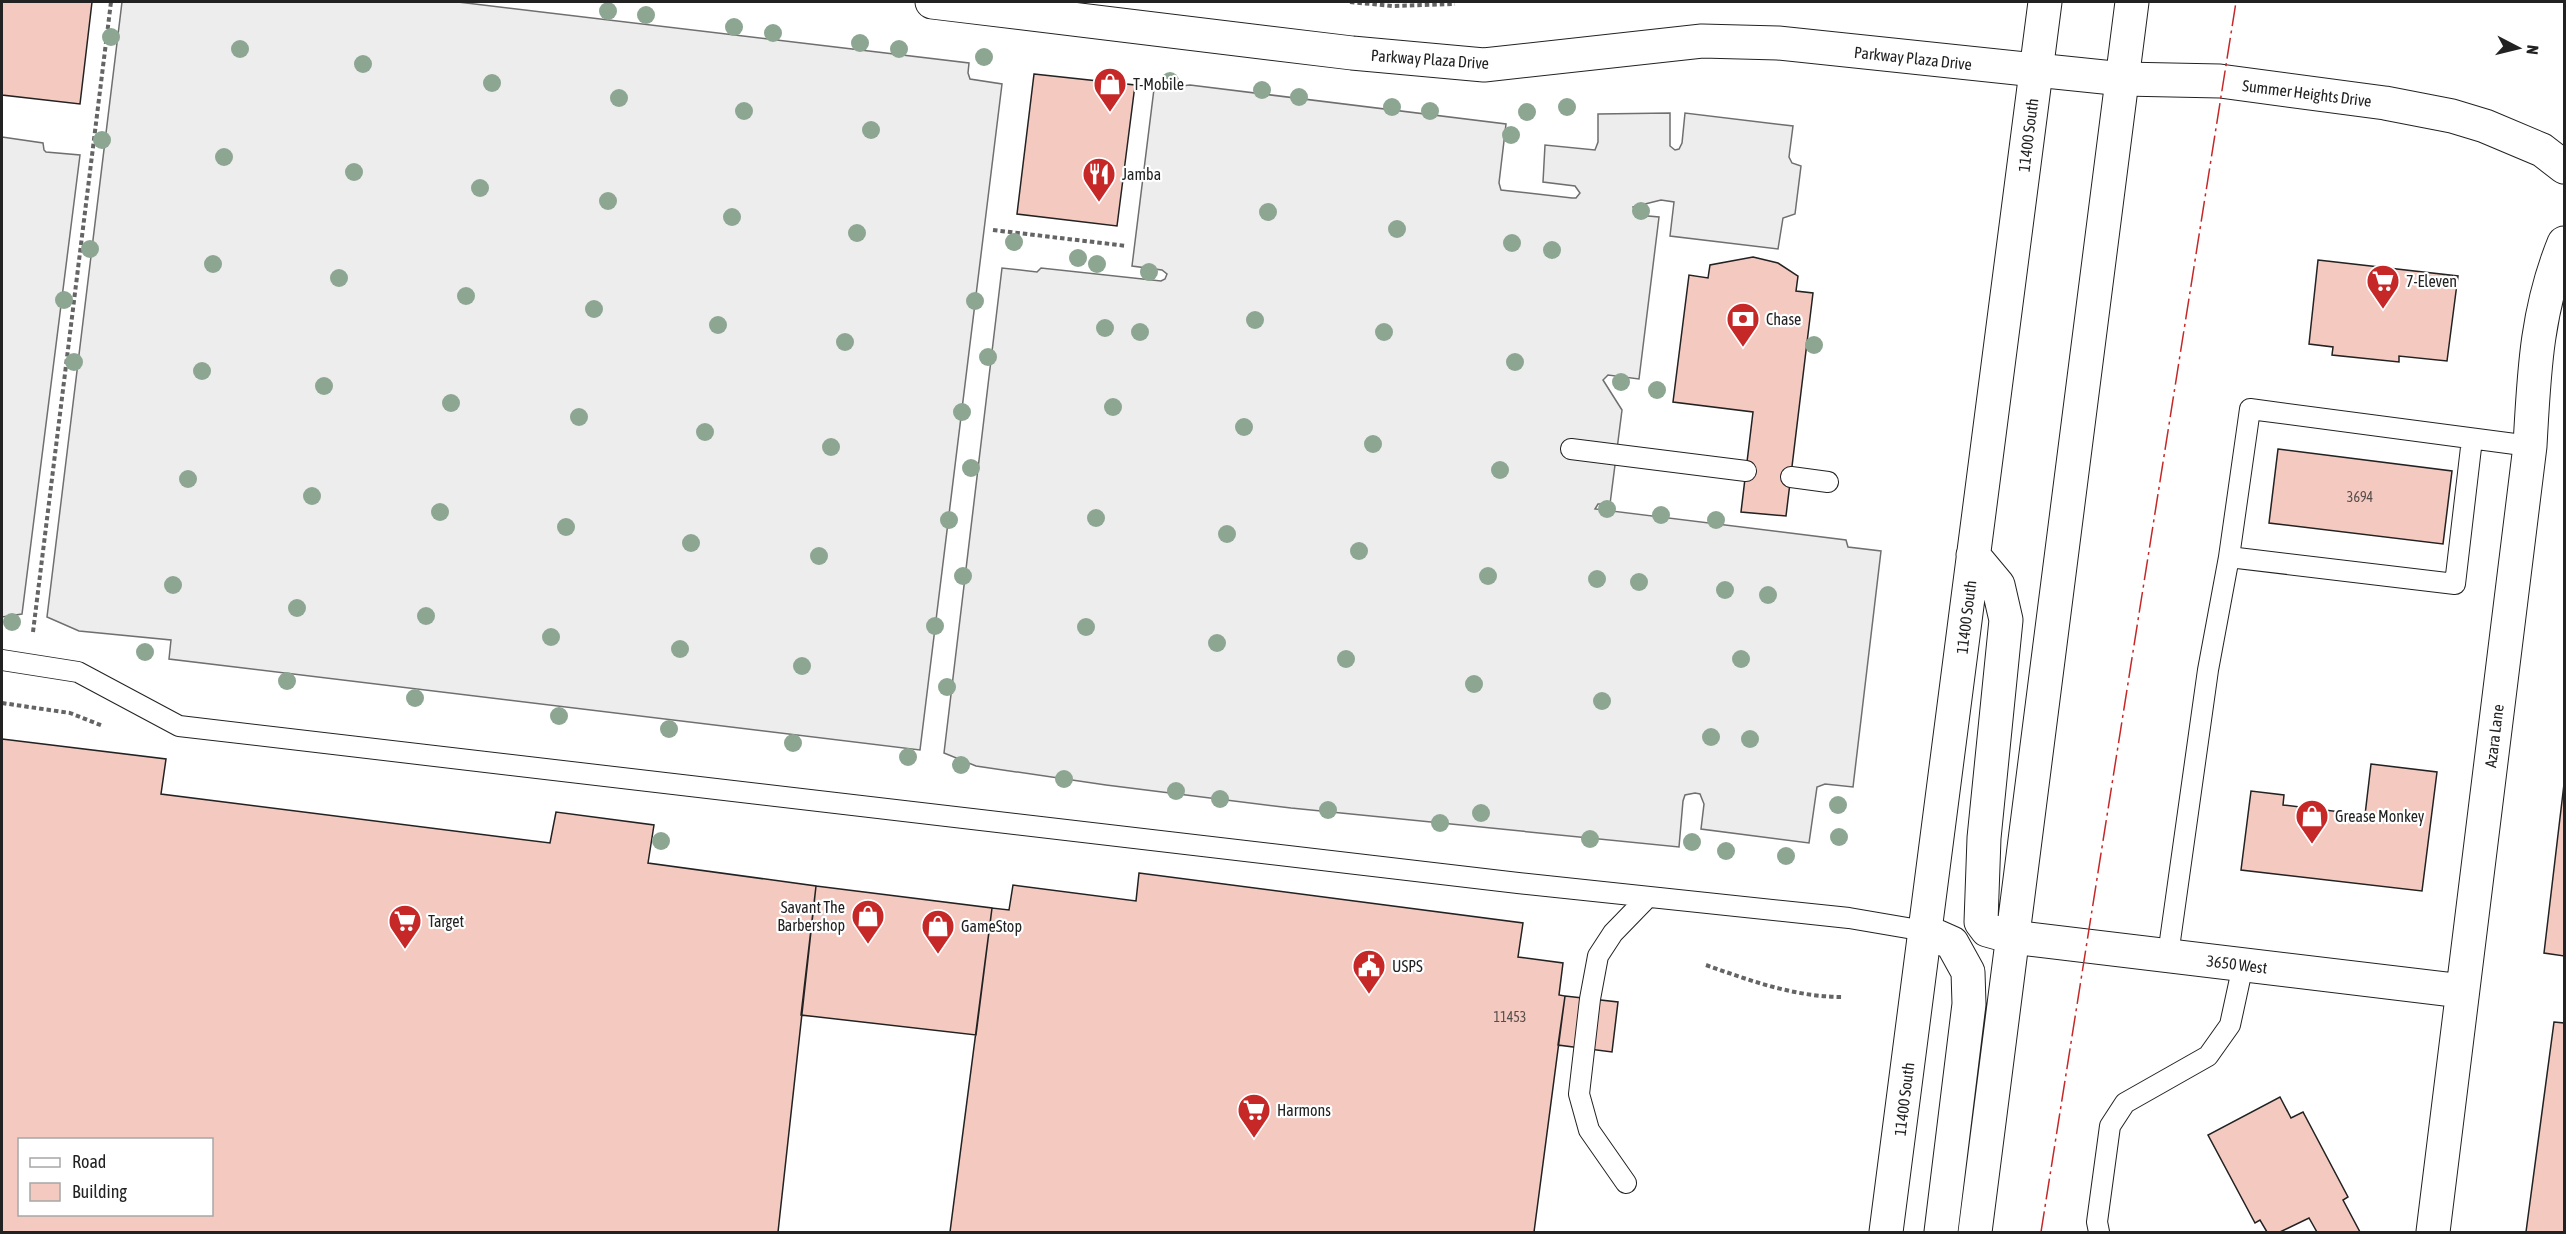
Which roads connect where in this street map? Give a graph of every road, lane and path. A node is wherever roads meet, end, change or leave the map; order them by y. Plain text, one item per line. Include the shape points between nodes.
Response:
1 (111, 2) edge
2 (932, 2) edge
3 (1350, 2) edge
4 (2045, 2) edge
5 (2132, 2) edge
6 (1393, 4) edge
7 (1455, 4) dead end
8 (1049, 8) edge
9 (2036, 70) junction
10 (2123, 79) junction
11 (2565, 168) edge
12 (993, 230) dead end
13 (2565, 243) edge
14 (1127, 246) dead end
15 (2472, 439) junction
16 (2530, 447) junction
17 (1571, 449) dead end
18 (1746, 471) dead end
19 (1791, 477) dead end
20 (1828, 482) dead end
21 (1974, 555) junction
22 (2229, 557) junction
23 (32, 636) dead end
24 (2, 660) edge
25 (1647, 898) junction
26 (1925, 931) junction
27 (2012, 937) junction
28 (2168, 955) junction
29 (1706, 964) dead end
30 (2243, 964) junction
31 (2462, 991) junction
32 (1843, 996) dead end
33 (1626, 1183) dead end
34 (1887, 1233) edge
35 (1941, 1233) edge
36 (1975, 1233) edge
37 (2099, 1233) edge
38 (2433, 1233) edge

1 - 23 path
2 - 8 main road, Parkway Plaza Drive
3 - 6 path
4 - 9 main road, 11400 South
5 - 10 main road
6 - 7 path
8 - 9 main road, Parkway Plaza Drive via 1352,53 1484,65 1702,41 1778,44
9 - 10 main road, Summer Heights Drive
9 - 21 main road, 11400 South
10 - 11 main road, Summer Heights Drive via 2220,81 2419,109 2485,126 2542,150
10 - 27 main road
12 - 14 path
13 - 16 main road, Azara Lane via 2546,295 2539,329
15 - 16 lane
15 - 22 lane via 2250,409
15 - 22 lane via 2455,584
16 - 31 main road, Azara Lane
17 - 18 lane
19 - 20 lane
21 - 26 main road, 11400 South
21 - 27 main road, 3650 West via 1998,585 2006,620 1984,838 1981,922 1987,930
22 - 28 lane via 2208,670
24 - 25 lane via 78,672 179,726
25 - 26 lane via 1848,918
25 - 33 lane via 1613,933 1598,956 1579,1094 1589,1130
26 - 34 main road, 11400 South
26 - 35 main road via 1952,943 1968,972 1969,1004
27 - 28 main road, 3650 West
27 - 36 main road
28 - 30 main road, 3650 West
29 - 32 path via 1777,989
30 - 31 main road, 3650 West
30 - 37 lane via 2230,1025 2208,1056 2126,1103 2110,1126 2097,1222
31 - 38 main road, Azara Lane

